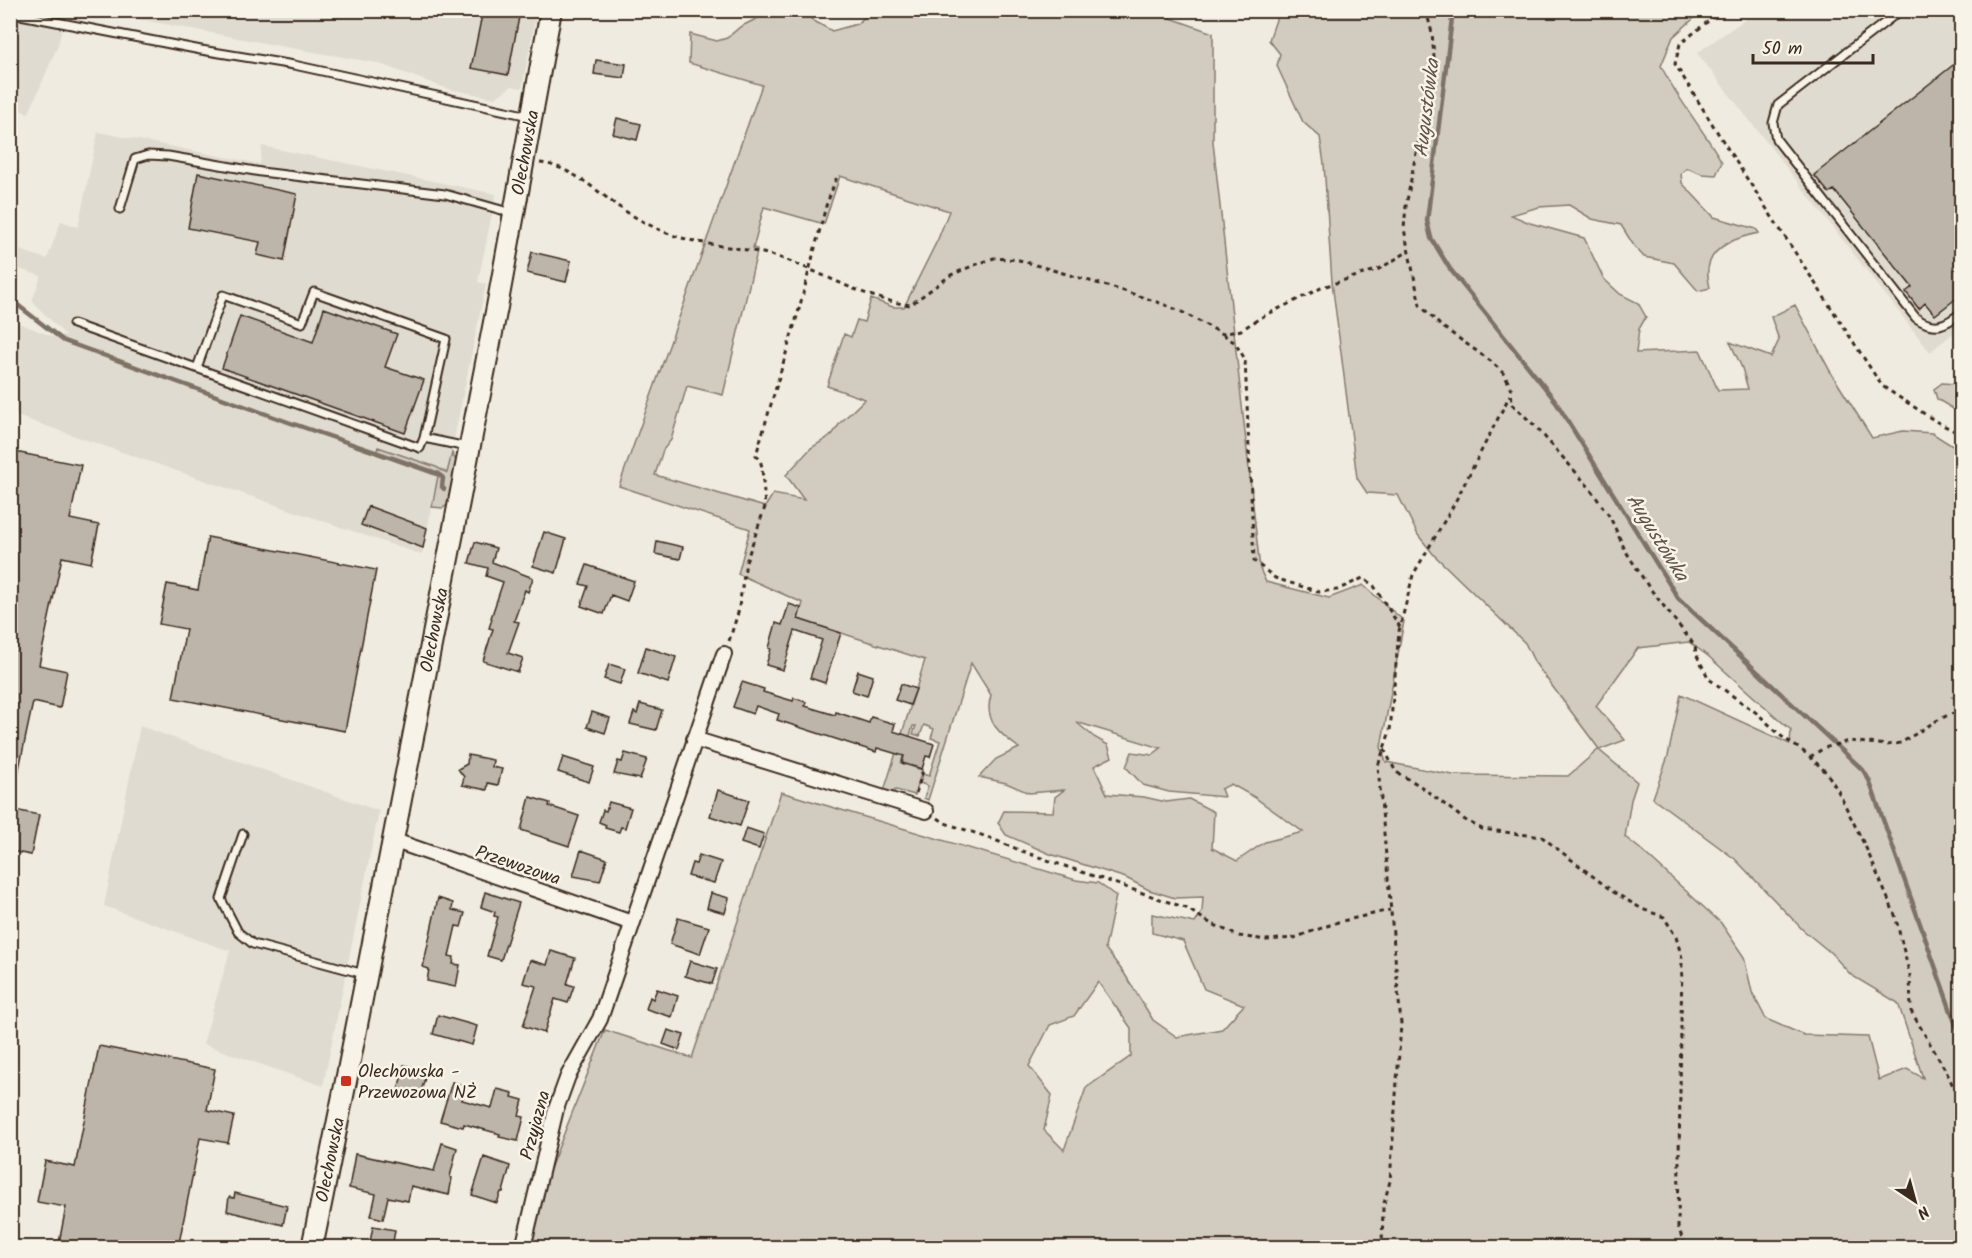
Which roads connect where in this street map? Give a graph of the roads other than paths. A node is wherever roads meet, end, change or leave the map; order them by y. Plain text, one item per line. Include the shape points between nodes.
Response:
1 (551, 10) edge
2 (1901, 10) edge
3 (10, 13) edge
4 (532, 116) junction
5 (120, 209) dead end
6 (514, 214) junction
7 (1962, 312) edge
8 (73, 324) dead end
9 (197, 368) junction
10 (424, 438) junction
11 (469, 447) junction
12 (724, 654) road end
13 (694, 739) junction
14 (927, 810) road end
15 (243, 834) dead end
16 (392, 840) junction
17 (632, 923) junction
18 (366, 975) junction
19 (312, 1248) edge
20 (523, 1248) edge

1 - 4 street, Olechowska
2 - 7 lane via 1778,105 1774,131 1776,139 1916,318 1939,325 1949,323
3 - 4 lane via 294,65
4 - 6 street, Olechowska
5 - 6 lane via 135,159 148,155 445,194
6 - 11 street, Olechowska
8 - 9 lane
9 - 10 lane via 420,448
9 - 10 lane via 223,295 302,323 314,292 446,339
10 - 11 lane
11 - 16 street, Olechowska
12 - 13 street
13 - 14 street
13 - 17 street
15 - 18 lane via 221,898 238,932 253,944
16 - 17 street, Przewozowa
16 - 18 street, Olechowska
17 - 20 street, Przyjazna via 600,1019 568,1076 556,1109
18 - 19 street, Olechowska

